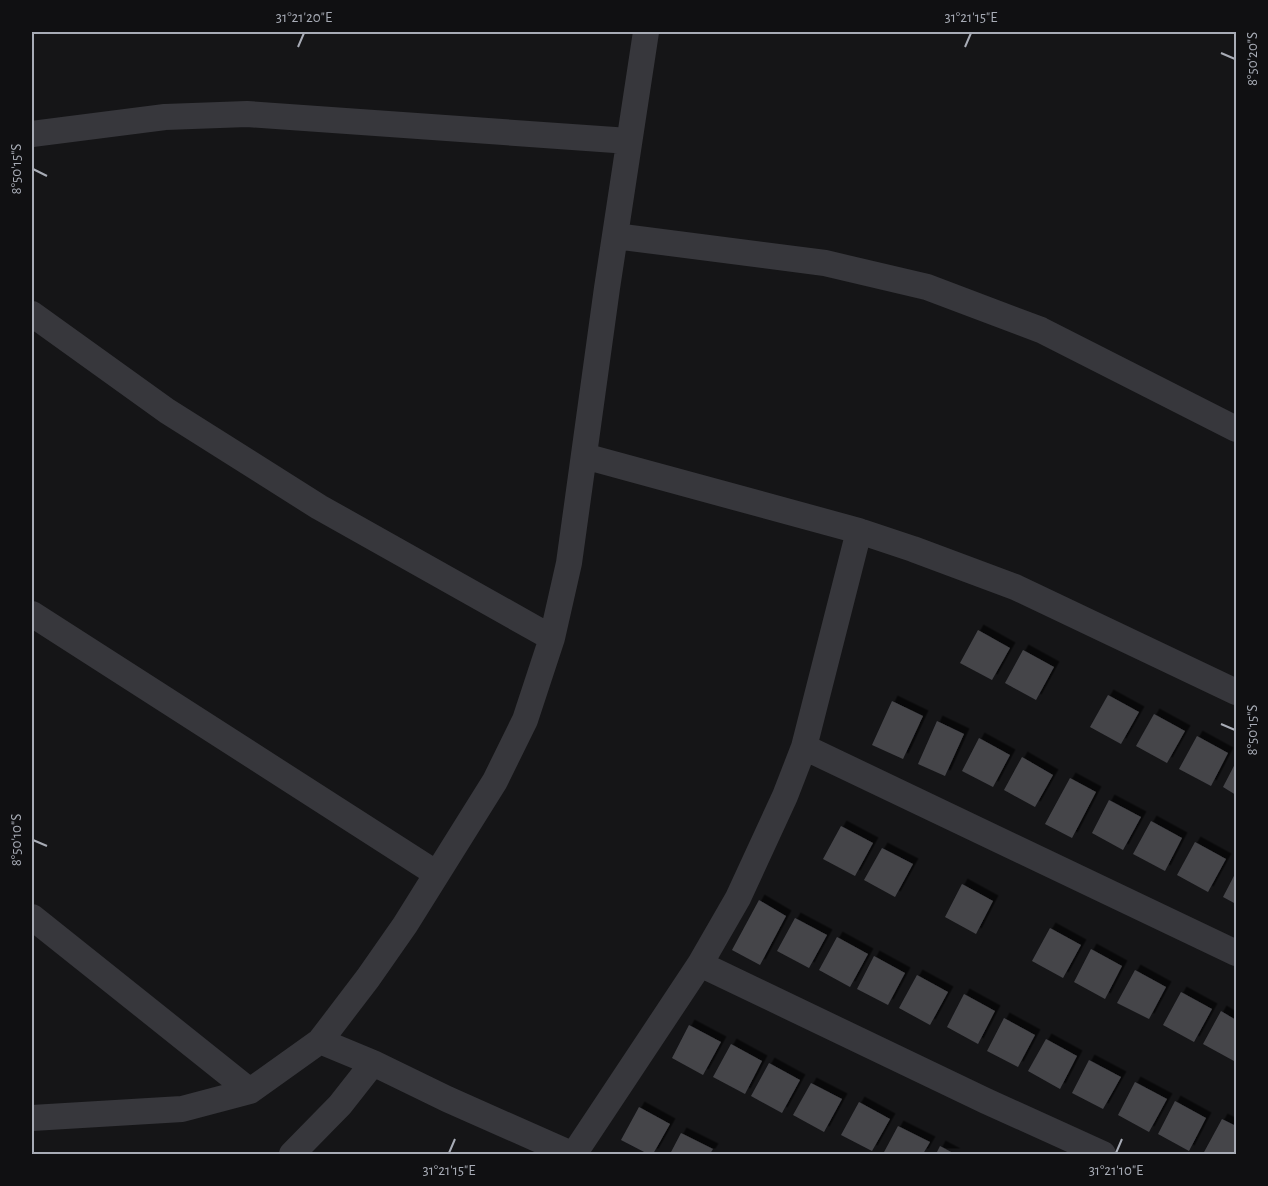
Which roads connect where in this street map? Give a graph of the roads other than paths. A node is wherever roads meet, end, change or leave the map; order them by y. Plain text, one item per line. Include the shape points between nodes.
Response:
1 (646, 32) edge
2 (32, 134) edge
3 (629, 141) junction
4 (615, 236) junction
5 (32, 314) edge
6 (1236, 429) edge
7 (584, 456) junction
8 (860, 531) junction
9 (32, 614) edge
10 (552, 638) junction
11 (1236, 692) edge
12 (804, 747) junction
13 (437, 874) junction
14 (32, 917) edge
15 (1236, 953) edge
16 (700, 964) junction
17 (320, 1041) junction
18 (373, 1063) junction
19 (250, 1092) junction
20 (32, 1118) edge
21 (292, 1155) edge
22 (572, 1155) edge
23 (1103, 1155) edge

1 - 3 street
2 - 3 street via 165,117 247,114
3 - 4 street
4 - 6 street via 825,263 927,287 1041,330
4 - 7 street
5 - 10 street via 167,411 319,507
7 - 8 street
7 - 10 street via 570,564
8 - 11 street via 1015,587
8 - 12 street
9 - 13 street
10 - 13 street via 525,720 495,781
12 - 15 street
12 - 16 street via 738,898
13 - 17 street via 368,978
14 - 19 street
16 - 22 street
16 - 23 street
17 - 18 street
17 - 19 street
18 - 21 street
18 - 22 street
19 - 20 street via 182,1109

